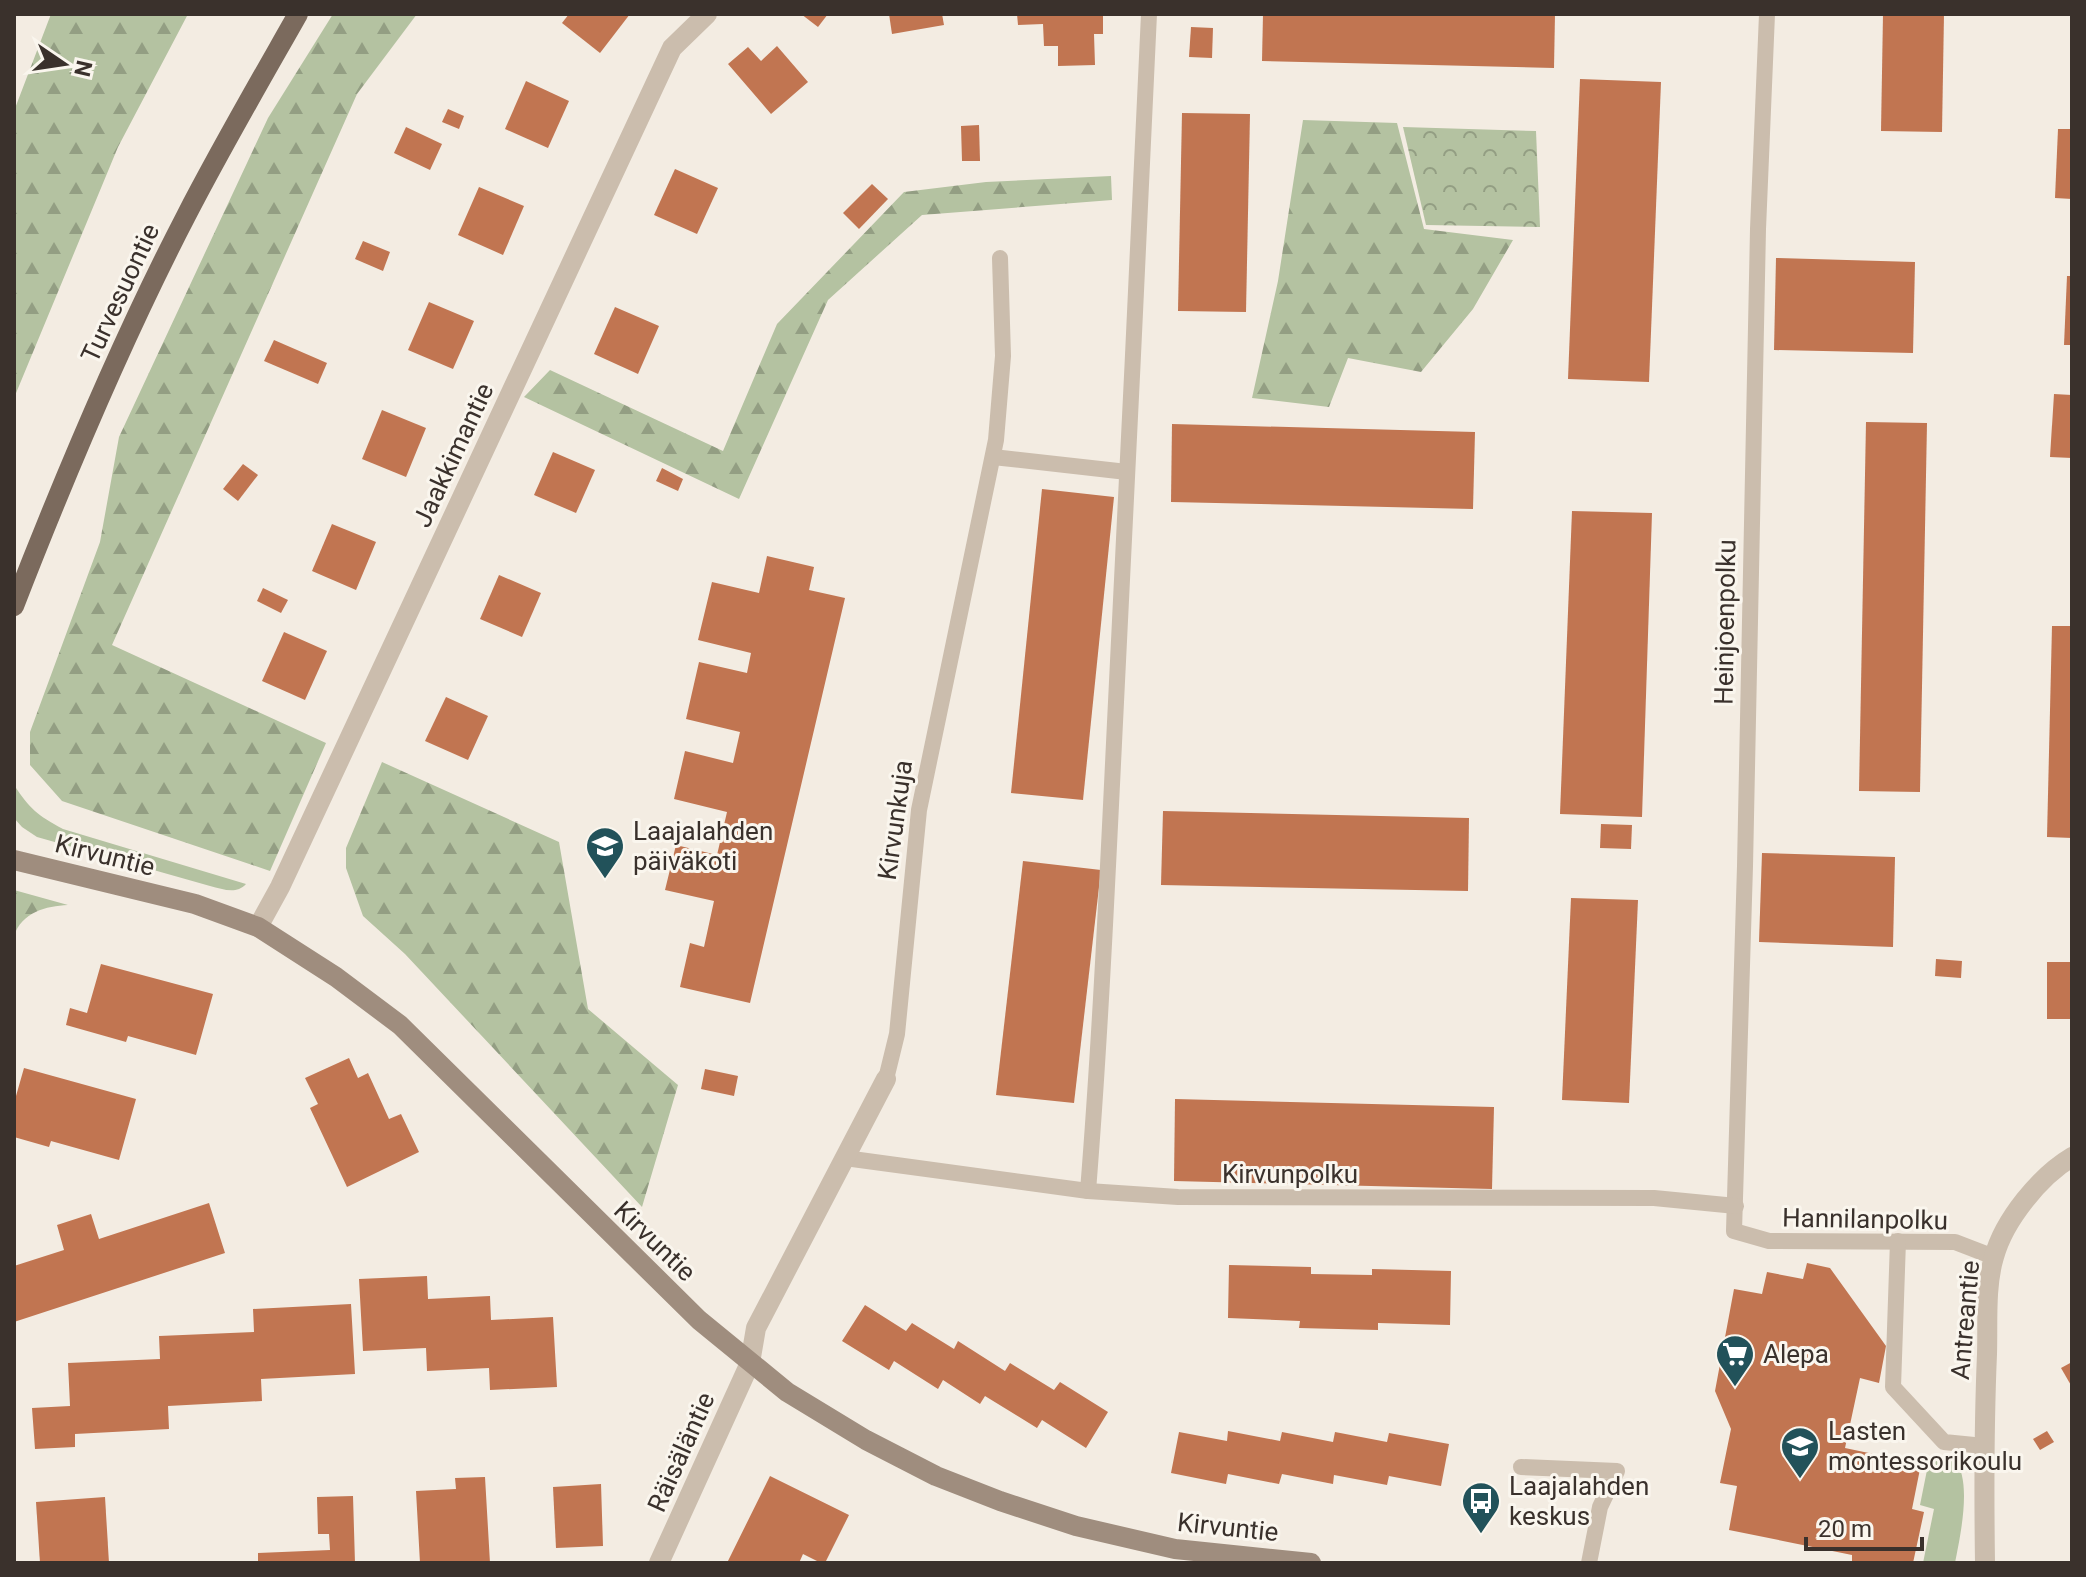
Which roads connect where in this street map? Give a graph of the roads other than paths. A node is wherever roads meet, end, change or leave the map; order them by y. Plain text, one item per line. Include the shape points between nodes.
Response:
1 (298, 14) edge
2 (707, 14) edge
3 (1149, 14) edge
4 (1767, 14) edge
5 (1000, 258) dead end
6 (993, 457) junction
7 (1127, 472) junction
8 (14, 606) edge
9 (14, 860) edge
10 (258, 927) junction
11 (886, 1079) joint
12 (2072, 1157) edge
13 (845, 1158) junction
14 (1088, 1191) junction
15 (1736, 1206) junction
16 (1734, 1231) joint
17 (1898, 1241) junction
18 (1994, 1257) junction
19 (750, 1363) junction
20 (1984, 1446) junction
21 (1521, 1467) dead end
22 (1172, 1556) edge
23 (659, 1563) edge
24 (1311, 1563) edge
25 (1589, 1563) edge
26 (1985, 1563) edge

1 - 8 main road, Turvesuontie via 184,218 112,369
2 - 10 street, Jaakkimantie via 672,48
3 - 7 lane
4 - 15 lane, Heinjoenpolku
5 - 6 lane, Kirvunkuja via 1003,356
6 - 7 lane
6 - 11 lane, Kirvunkuja via 919,810 897,1034
7 - 14 lane
9 - 10 street, Kirvuntie via 195,904
10 - 19 street, Kirvuntie via 400,1025 699,1320
11 - 13 street, Kirvunkuja
12 - 18 street, Antreantie via 2022,1203
13 - 14 lane, Kirvunpolku
13 - 19 street, Kirvunkuja via 756,1328
14 - 15 lane, Kirvunpolku via 1178,1197 1654,1198
15 - 16 lane, Heinjoenpolku
16 - 17 lane, Hannilanpolku via 1769,1241
17 - 18 lane, Hannilanpolku via 1955,1242
17 - 20 lane via 1893,1387 1944,1442
18 - 20 street, Antreantie
19 - 22 street, Kirvuntie via 866,1440 936,1476
19 - 23 street, Räisäläntie
20 - 26 street, Antreantie
21 - 25 lane via 1617,1471 1600,1507
22 - 24 street, Kirvuntie

